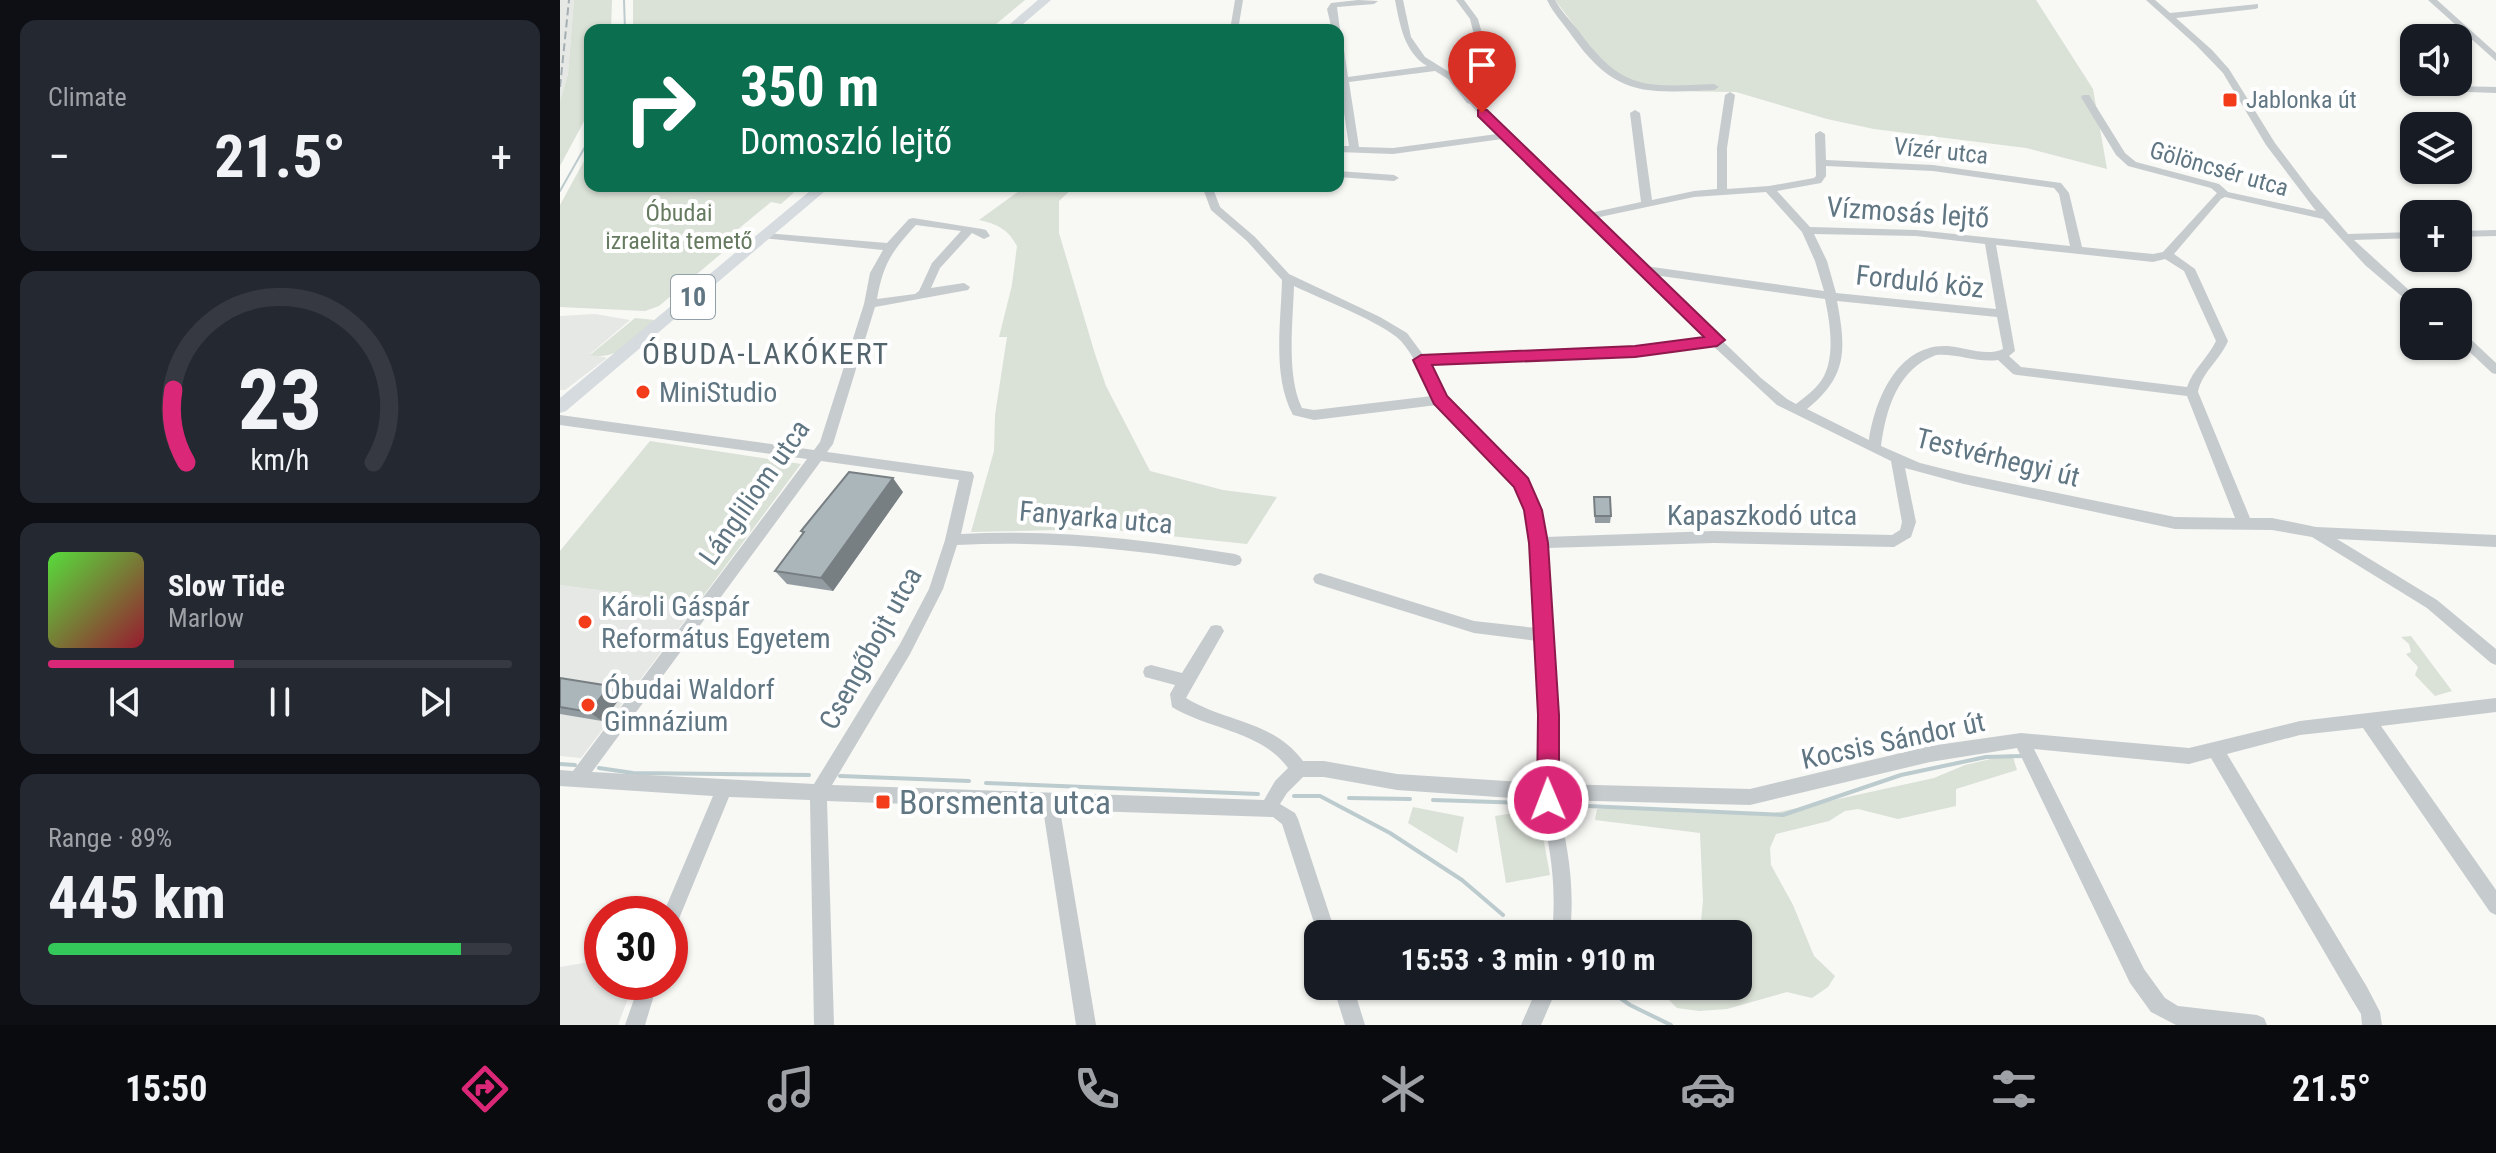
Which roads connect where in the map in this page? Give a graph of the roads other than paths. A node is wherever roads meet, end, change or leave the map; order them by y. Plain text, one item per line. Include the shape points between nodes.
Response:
1 (1045, 0) edge
2 (1239, 0) edge
3 (1399, 0) edge
4 (1460, 0) edge
5 (1551, 0) edge
6 (2150, 0) edge
7 (2432, 0) edge
8 (1374, 1) edge
9 (2255, 6) dead end
10 (2167, 16) junction
11 (1016, 24) edge
12 (1235, 24) edge
13 (1335, 24) edge
14 (2496, 58) edge
15 (1436, 68) junction
16 (1344, 75) edge
17 (1345, 80) junction
18 (1714, 87) dead end
19 (2472, 90) edge
20 (2496, 90) edge
21 (1730, 95) dead end
22 (2086, 97) dead end
23 (1470, 101) junction
24 (1635, 113) dead end
25 (1820, 134) dead end
26 (1504, 136) junction
27 (1344, 150) edge
28 (1355, 151) junction
29 (1821, 163) junction
30 (1344, 174) edge
31 (1394, 178) dead end
32 (1769, 189) junction
33 (817, 192) edge
34 (1209, 192) edge
35 (1722, 193) junction
36 (2224, 194) junction
37 (1647, 203) junction
38 (1590, 216) junction
39 (2328, 217) junction
40 (969, 229) junction
41 (1806, 230) junction
42 (2496, 233) edge
43 (2472, 234) edge
44 (2400, 235) edge
45 (765, 236) junction
46 (984, 236) dead end
47 (2346, 237) junction
48 (1990, 240) junction
49 (890, 247) junction
50 (2077, 250) junction
51 (2167, 255) junction
52 (1645, 270) junction
53 (1288, 279) junction
54 (964, 287) dead end
55 (2400, 289) edge
56 (924, 293) junction
57 (1830, 296) junction
58 (870, 304) junction
59 (2004, 314) junction
60 (1717, 340) junction
61 (2472, 347) edge
62 (2002, 356) junction
63 (1421, 360) junction
64 (2496, 370) edge
65 (2192, 392) junction
66 (1440, 400) junction
67 (560, 407) edge
68 (1797, 410) junction
69 (560, 420) edge
70 (1874, 448) junction
71 (818, 455) junction
72 (1897, 459) junction
73 (2244, 522) junction
74 (2315, 532) junction
75 (952, 540) junction
76 (2496, 541) edge
77 (1539, 543) junction
78 (1235, 560) dead end
79 (1320, 579) dead end
80 (1216, 631) dead end
81 (1544, 635) junction
82 (2496, 658) edge
83 (1151, 672) dead end
84 (1186, 681) junction
85 (2496, 705) edge
86 (2368, 721) junction
87 (2021, 740) junction
88 (2215, 750) junction
89 (1299, 769) junction
90 (568, 778) edge
91 (724, 789) junction
92 (1547, 792) junction
93 (818, 793) junction
94 (1050, 802) junction
95 (1269, 807) junction
96 (680, 896) edge
97 (2496, 906) edge
98 (1322, 920) edge
99 (1562, 920) edge
100 (643, 1000) edge
101 (1347, 1000) edge
102 (1542, 1000) edge
103 (635, 1025) edge
104 (824, 1025) edge
105 (1086, 1025) edge
106 (1355, 1025) edge
107 (1531, 1025) edge
108 (2257, 1025) edge
109 (2372, 1025) edge

1 - 11 main road
2 - 12 street
3 - 15 street, Testvérhegyi út via 1413,47
4 - 23 street via 1472,14 1492,87
5 - 18 street via 1586,48 1619,81 1646,89
6 - 10 street
7 - 14 street
8 - 13 street via 1334,5
9 - 10 street
10 - 39 street via 2224,69 2301,188
15 - 17 street
15 - 23 street, Testvérhegyi út
16 - 17 street
17 - 28 street
19 - 20 street
21 - 35 street
22 - 36 street, Gölöncsér utca via 2132,164 2215,186
23 - 26 street, Testvérhegyi út
24 - 37 street
25 - 29 street
26 - 28 street via 1407,150
26 - 38 street, Testvérhegyi út
27 - 28 street
29 - 32 street via 1817,181
29 - 50 street, Vízér utca via 1933,168 2057,185 2064,193
30 - 31 street
32 - 35 street
32 - 41 street
33 - 45 main road, 10
34 - 53 street via 1215,208
35 - 37 street
36 - 39 street, Gölöncsér utca
36 - 51 street
37 - 38 street
38 - 52 street, Testvérhegyi út
39 - 47 street
40 - 46 street
40 - 49 street via 913,221
40 - 56 street via 942,254 926,278
41 - 48 street, Vízmosás lejtő
41 - 57 street, Vízmosás lejtő
42 - 43 street
44 - 47 street
45 - 49 street
45 - 67 main road, 10
47 - 55 street via 2368,264
48 - 50 street, Vízmosás lejtő
48 - 59 street
49 - 58 street, Lángliliom utca via 876,273
50 - 51 street, Vízmosás lejtő
51 - 65 street via 2189,269 2222,341 2192,384
52 - 57 street
52 - 60 street, Testvérhegyi út
53 - 63 street via 1392,328
53 - 66 street via 1289,379 1298,412 1314,415
54 - 56 street
56 - 58 street
57 - 59 street, Forduló köz
57 - 68 street, Vízmosás lejtő via 1836,362 1821,390
58 - 71 street, Lángliliom utca
59 - 62 street via 2011,347
60 - 63 street via 1635,351
60 - 68 street, Testvérhegyi út via 1771,394
61 - 64 street
62 - 65 street via 2017,371
62 - 70 street via 1938,351 1916,362 1884,402
63 - 66 street
65 - 73 street
66 - 77 street via 1521,483
68 - 70 street, Testvérhegyi út
69 - 71 street
70 - 72 street, Testvérhegyi út
71 - 75 street, Csengőbojt utca via 967,476
71 - 90 street, Lángliliom utca
72 - 73 street, Testvérhegyi út via 2129,516 2175,523
72 - 77 street, Kapaszkodó utca via 1909,522 1906,533 1894,541 1714,537
73 - 74 street, Testvérhegyi út
74 - 76 street
74 - 82 street, Testvérhegyi út via 2432,604
75 - 78 street, Fanyarka utca via 1104,540
75 - 93 street, Csengőbojt utca via 921,620
77 - 81 street
79 - 81 street via 1474,627
80 - 84 street
81 - 92 street
83 - 84 street
84 - 89 street via 1177,699 1192,710 1269,737
85 - 86 street, Kocsis Sándor út
86 - 88 street, Kocsis Sándor út via 2300,728
86 - 97 street
87 - 88 street, Kocsis Sándor út via 2163,755
87 - 92 street, Kocsis Sándor út via 1930,754 1750,797
87 - 108 street via 2146,992 2176,1015
88 - 109 street via 2360,994
89 - 92 street, Kocsis Sándor út
89 - 95 street
90 - 91 street
91 - 93 street
91 - 96 street
92 - 99 street via 1562,862
93 - 94 street
93 - 104 street
94 - 95 street
94 - 105 street
95 - 98 street via 1289,819
100 - 103 street
101 - 106 street
102 - 107 street

